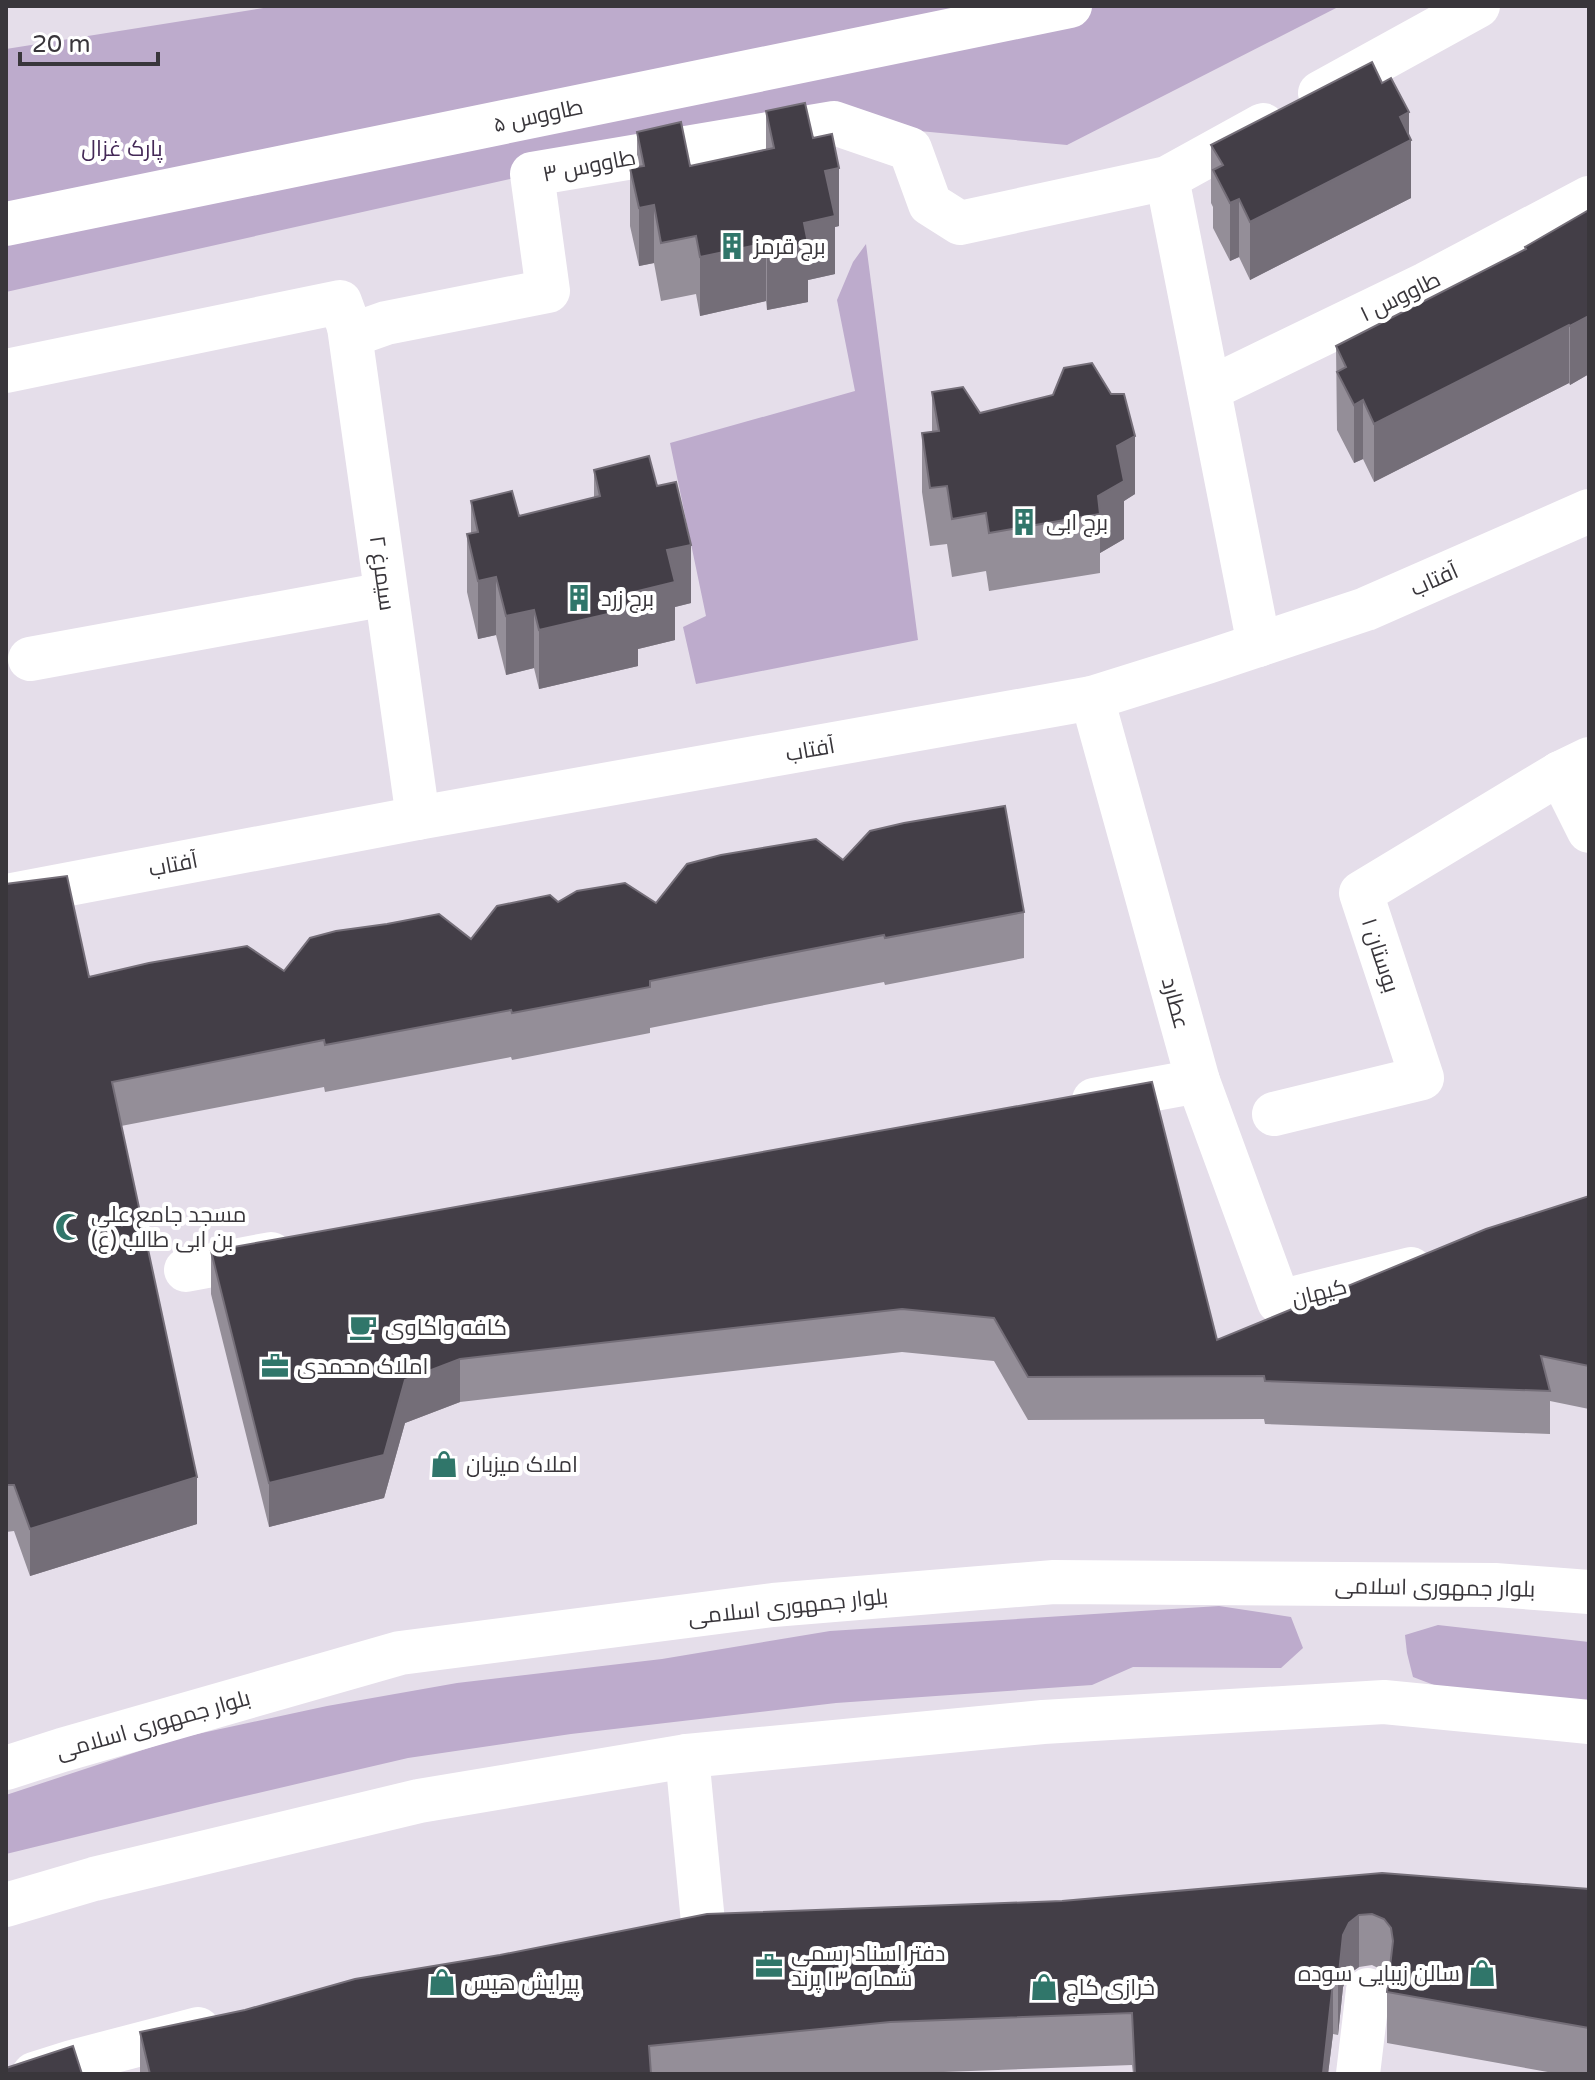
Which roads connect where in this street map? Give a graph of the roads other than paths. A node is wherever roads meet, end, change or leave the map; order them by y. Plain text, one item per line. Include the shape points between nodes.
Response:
1 (1070, 6) edge
2 (1478, 6) edge
3 (1167, 178) junction
4 (1589, 198) edge
5 (6, 224) edge
6 (349, 327) junction
7 (6, 371) edge
8 (1209, 389) junction
9 (1589, 511) edge
10 (386, 594) junction
11 (1259, 645) junction
12 (30, 659) dead end
13 (1092, 698) junction
14 (1575, 766) edge
15 (418, 818) junction
16 (1589, 831) edge
17 (6, 896) edge
18 (1198, 1081) junction
19 (1058, 1107) edge
20 (1274, 1114) dead end
21 (310, 1247) edge
22 (1443, 1260) edge
23 (186, 1270) dead end
24 (1279, 1302) joint
25 (1589, 1592) edge
26 (1589, 1722) edge
27 (687, 1756) junction
28 (6, 1768) edge
29 (6, 1905) edge
30 (703, 1924) edge
31 (1368, 1990) dead end
32 (236, 2019) edge
33 (34, 2074) edge
34 (1358, 2074) edge

1 - 5 street, طاووس ۵
2 - 3 street, طاووس ۳
3 - 6 street, طاووس ۳ via 960,223 930,204 910,149 834,123 532,174 548,291 386,323 352,335
3 - 8 street
4 - 8 street, طاووس ۱
6 - 7 street via 340,302
6 - 10 street, سیمرغ ۲
8 - 11 street
9 - 11 street, آفتاب via 1366,609
10 - 12 street
10 - 15 street, سیمرغ ۲
11 - 13 street, آفتاب
13 - 15 street, آفتاب
13 - 18 street, عطارد
14 - 16 street
14 - 20 street, بوستان ۱ via 1361,893 1422,1078
15 - 17 street, آفتاب
18 - 19 street
18 - 24 street, عطارد
21 - 23 street
22 - 24 street, کیهان
25 - 28 street, بلوار جمهوری اسلامی via 1495,1585 1054,1582 773,1605 400,1653
26 - 27 street via 1384,1702 1043,1722
27 - 29 street via 419,1801
27 - 30 street
31 - 34 street
32 - 33 street

